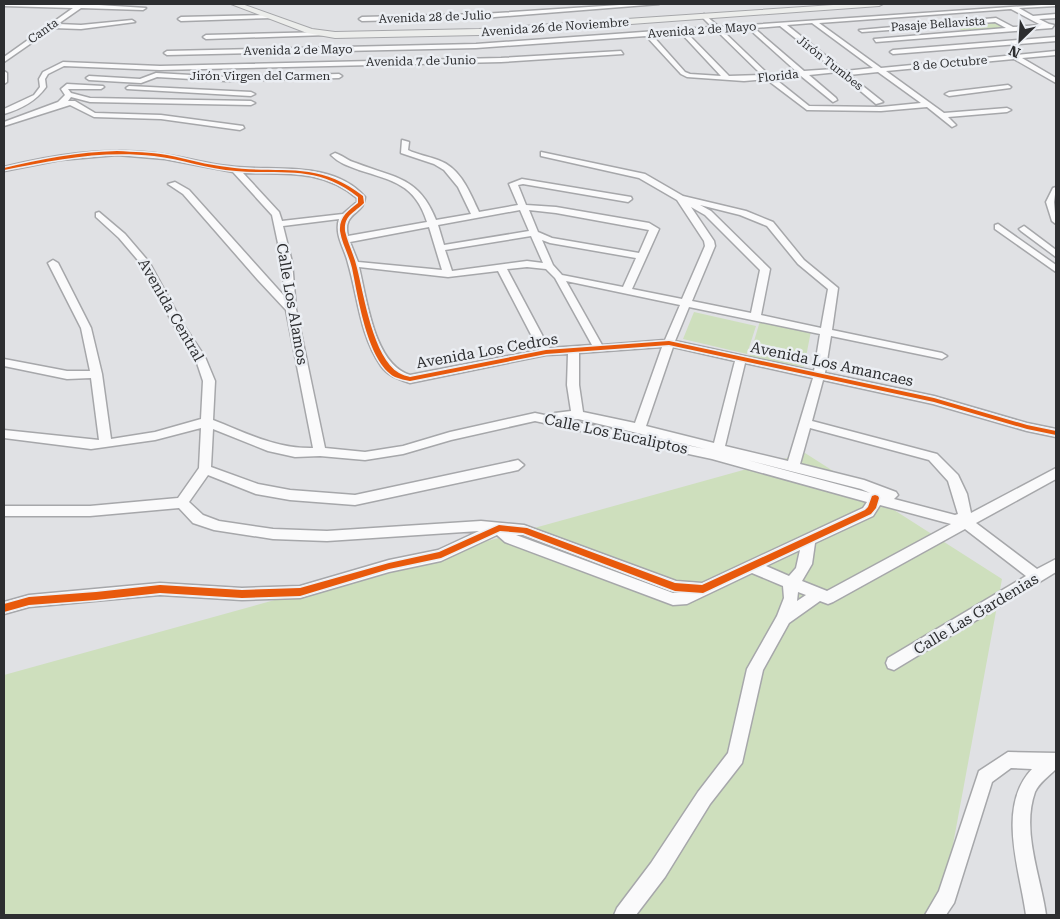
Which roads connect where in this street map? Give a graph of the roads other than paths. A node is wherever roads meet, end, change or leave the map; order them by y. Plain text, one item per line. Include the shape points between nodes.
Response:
1 (4, 4) edge
2 (235, 4) edge
3 (656, 4) edge
4 (879, 4) edge
5 (1005, 4) edge
6 (1056, 4) edge
7 (81, 5) edge
8 (250, 5) edge
9 (828, 6) edge
10 (1013, 6) edge
11 (143, 8) dead end
12 (932, 13) junction
13 (270, 16) junction
14 (704, 16) junction
15 (1056, 16) edge
16 (1034, 18) junction
17 (181, 19) dead end
18 (362, 19) dead end
19 (646, 19) junction
20 (847, 19) junction
21 (132, 22) dead end
22 (814, 22) junction
23 (598, 24) junction
24 (782, 24) junction
25 (950, 24) junction
26 (469, 25) junction
27 (50, 26) junction
28 (750, 27) junction
29 (1053, 28) edge
30 (718, 29) junction
31 (1012, 29) junction
32 (862, 30) junction
33 (683, 32) junction
34 (965, 33) junction
35 (325, 34) junction
36 (399, 34) junction
37 (648, 34) junction
38 (206, 37) dead end
39 (229, 38) junction
40 (1056, 39) edge
41 (876, 40) junction
42 (557, 42) junction
43 (985, 44) junction
44 (614, 45) junction
45 (474, 46) junction
46 (394, 48) junction
47 (317, 49) junction
48 (221, 52) junction
49 (893, 52) junction
50 (167, 53) dead end
51 (1056, 53) edge
52 (566, 57) junction
53 (900, 57) dead end
54 (1015, 57) junction
55 (1007, 58) junction
56 (4, 60) edge
57 (479, 60) junction
58 (391, 61) junction
59 (906, 62) dead end
60 (311, 63) junction
61 (213, 66) junction
62 (913, 66) junction
63 (880, 70) junction
64 (1056, 70) edge
65 (1040, 71) junction
66 (842, 72) junction
67 (4, 73) edge
68 (804, 74) junction
69 (339, 76) dead end
70 (306, 77) junction
71 (89, 78) dead end
72 (206, 78) junction
73 (726, 78) junction
74 (769, 78) junction
75 (1056, 81) edge
76 (4, 82) edge
77 (1008, 88) dead end
78 (251, 94) dead end
79 (69, 95) junction
80 (833, 100) dead end
81 (879, 102) dead end
82 (72, 103) junction
83 (250, 103) dead end
84 (61, 104) junction
85 (927, 105) junction
86 (163, 108) dead end
87 (1007, 110) dead end
88 (4, 112) edge
89 (974, 113) junction
90 (942, 115) junction
91 (4, 124) edge
92 (952, 125) dead end
93 (240, 128) dead end
94 (406, 142) dead end
95 (544, 154) dead end
96 (335, 155) dead end
97 (4, 169) edge
98 (236, 170) junction
99 (172, 184) dead end
100 (1056, 190) edge
101 (680, 198) junction
102 (628, 199) dead end
103 (522, 207) junction
104 (99, 214) dead end
105 (345, 216) junction
106 (477, 216) junction
107 (1056, 221) edge
108 (278, 224) junction
109 (432, 224) junction
110 (998, 227) dead end
111 (1024, 229) dead end
112 (534, 233) junction
113 (344, 240) junction
114 (442, 248) junction
115 (1056, 254) edge
116 (641, 256) junction
117 (53, 263) dead end
118 (354, 264) junction
119 (549, 266) junction
120 (501, 268) junction
121 (1056, 269) edge
122 (448, 274) junction
123 (559, 277) junction
124 (627, 290) junction
125 (685, 302) junction
126 (291, 309) junction
127 (755, 317) junction
128 (824, 332) junction
129 (669, 343) junction
130 (599, 348) junction
131 (574, 350) junction
132 (546, 352) junction
133 (942, 356) dead end
134 (741, 358) junction
135 (4, 363) edge
136 (96, 374) junction
137 (819, 375) junction
138 (578, 415) junction
139 (535, 417) junction
140 (207, 422) junction
141 (805, 423) junction
142 (638, 428) junction
143 (1056, 433) edge
144 (4, 434) edge
145 (106, 444) junction
146 (320, 452) junction
147 (717, 452) junction
148 (518, 466) dead end
149 (793, 467) junction
150 (205, 470) junction
151 (1056, 473) edge
152 (875, 498) junction
153 (182, 503) junction
154 (4, 510) edge
155 (966, 523) junction
156 (499, 528) junction
157 (809, 538) junction
158 (1056, 565) edge
159 (751, 566) junction
160 (1037, 578) junction
161 (790, 583) junction
162 (817, 596) junction
163 (4, 608) edge
164 (784, 618) junction
165 (894, 663) dead end
166 (1054, 762) edge
167 (624, 915) edge
168 (935, 915) edge
169 (1036, 915) edge

1 - 7 street
2 - 8 main road, Avenida 26 de Noviembre
3 - 26 street, Avenida 28 de Julio
4 - 9 main road, Avenida 26 de Noviembre
5 - 10 street
6 - 10 street, Avenida 2 de Mayo
7 - 11 street
7 - 27 street, Canta
8 - 13 main road, Avenida 26 de Noviembre
8 - 26 main road, Avenida 26 de Noviembre via 330,30
9 - 14 main road, Avenida 26 de Noviembre
9 - 19 main road, Avenida 26 de Noviembre
9 - 20 street
10 - 12 street, Avenida 2 de Mayo
10 - 16 street
12 - 20 street, Avenida 2 de Mayo
12 - 25 street
13 - 17 street
13 - 35 main road, Avenida 26 de Noviembre
14 - 19 main road, Avenida 26 de Noviembre
14 - 30 street
15 - 16 street
16 - 29 street
18 - 26 street, Avenida 28 de Julio
19 - 23 main road, Avenida 26 de Noviembre
19 - 26 main road, Avenida 26 de Noviembre
20 - 22 street, Avenida 2 de Mayo
20 - 32 street
21 - 27 street via 81,27
22 - 24 street, Avenida 2 de Mayo
22 - 63 street
23 - 26 main road, Avenida 26 de Noviembre
23 - 44 street
24 - 28 street, Avenida 2 de Mayo
24 - 66 street, Jirón Tumbes
25 - 31 street, Pasaje Bellavista via 996,20
25 - 32 street, Pasaje Bellavista
25 - 34 street
26 - 36 main road, Avenida 26 de Noviembre
26 - 45 street
27 - 56 street, Canta
28 - 30 street, Avenida 2 de Mayo
28 - 68 street
29 - 31 street
30 - 33 street, Avenida 2 de Mayo
30 - 74 street
31 - 34 street
32 - 41 street
33 - 37 street, Avenida 2 de Mayo
33 - 73 street
34 - 41 street
34 - 43 street
35 - 36 main road, Avenida 26 de Noviembre
35 - 39 street
35 - 47 street
36 - 46 street
37 - 44 street, Avenida 2 de Mayo
37 - 73 street, Florida via 684,73 695,77
38 - 39 street
39 - 48 street
40 - 43 street
41 - 49 street
42 - 44 street, Avenida 2 de Mayo
42 - 45 street, Avenida 2 de Mayo
42 - 52 street
43 - 49 street
43 - 55 street
44 - 52 street, Avenida 7 de Junio
45 - 46 street, Avenida 2 de Mayo
45 - 57 street
46 - 47 street, Avenida 2 de Mayo
46 - 58 street
47 - 48 street, Avenida 2 de Mayo
47 - 60 street
48 - 50 street, Avenida 2 de Mayo
48 - 61 street
49 - 53 street
51 - 54 street, 8 de Octubre
52 - 57 street, Avenida 7 de Junio
54 - 55 street, 8 de Octubre
54 - 65 street
55 - 62 street, 8 de Octubre
57 - 58 street, Avenida 7 de Junio
58 - 60 street, Avenida 7 de Junio
59 - 62 street
60 - 61 street, Avenida 7 de Junio
60 - 70 street
61 - 72 street
61 - 88 street, Avenida 7 de Junio via 115,68 63,64 45,73 43,87 36,96
62 - 63 street, 8 de Octubre
63 - 66 street, 8 de Octubre
63 - 85 street
64 - 65 street
65 - 75 street
66 - 68 street, Florida
66 - 81 street, Jirón Tumbes
67 - 76 street
68 - 74 street, Florida
68 - 80 street
69 - 70 street, Jirón Virgen del Carmen
70 - 72 street, Jirón Virgen del Carmen
71 - 72 street, Jirón Virgen del Carmen via 141,81 156,75
73 - 74 street, Florida
74 - 85 street via 807,108 882,109
77 - 89 street via 949,94
78 - 79 street via 71,86 64,90
79 - 83 street via 90,100
79 - 84 street
82 - 84 street
82 - 86 street via 89,107
82 - 93 street via 94,115 161,117
84 - 91 street
85 - 90 street
87 - 89 street
89 - 90 street
90 - 92 street
94 - 106 street via 404,151 442,164 452,171
95 - 101 street via 636,174
96 - 109 street via 412,189
97 - 98 street via 39,160 134,152
98 - 105 street via 319,173 353,189 361,197 361,203
98 - 108 street, Calle Los Alamos via 276,214
99 - 126 street via 186,192
100 - 107 street via 1050,202
101 - 125 street via 710,244
101 - 127 street via 708,214 765,269
101 - 128 street via 743,213 770,224 801,262 833,288
102 - 103 street via 522,181 513,184
103 - 106 street
103 - 112 street
103 - 116 street via 649,226 654,229
104 - 140 street, Avenida Central via 146,264 200,357 209,381
105 - 108 street
105 - 113 street via 342,224
106 - 109 street
108 - 126 street, Calle Los Alamos via 287,262
109 - 113 street
109 - 114 street
110 - 121 street
111 - 115 street
112 - 114 street
112 - 116 street via 550,240
112 - 119 street
113 - 118 street
114 - 122 street
116 - 124 street
117 - 136 street via 86,328
118 - 122 street
118 - 132 street, Avenida Los Cedros via 370,336 394,374 401,378 410,379
119 - 120 street via 527,264
119 - 123 street
120 - 122 street
120 - 132 street
123 - 124 street
123 - 130 street
124 - 125 street
125 - 127 street
125 - 129 street
126 - 146 street, Calle Los Alamos
127 - 128 street
128 - 133 street
128 - 137 street
129 - 130 street, Avenida Los Amancaes
129 - 134 street, Avenida Los Amancaes
129 - 142 street
130 - 131 street, Avenida Los Cedros
131 - 132 street, Avenida Los Cedros
131 - 138 street via 573,385
134 - 137 street, Avenida Los Amancaes
134 - 147 street
135 - 136 street via 66,375
136 - 145 street
137 - 141 street
137 - 143 street, Avenida Los Amancaes via 934,400
138 - 139 street
138 - 142 street
139 - 146 street, Calle Los Eucaliptos via 382,454 365,456
139 - 147 street, Calle Los Eucaliptos
140 - 145 street via 155,436
140 - 146 street, Calle Los Eucaliptos via 272,448 295,453
140 - 150 street, Avenida Central
141 - 149 street
141 - 155 street via 933,457 948,469 959,487
142 - 147 street
144 - 145 street
147 - 149 street
147 - 152 street, Calle Los Eucaliptos
148 - 150 street via 355,500 256,489
149 - 155 street via 944,510
150 - 153 street
151 - 155 street
152 - 155 street, Calle Los Eucaliptos
152 - 157 street via 868,512
153 - 154 street via 90,511
153 - 156 street via 198,519 219,526 273,534 327,536
155 - 160 street
155 - 162 street via 828,598
156 - 159 street via 524,530 675,587 703,589
156 - 163 street via 441,554 300,592 242,594 160,589 29,601
157 - 159 street
157 - 161 street via 803,570 799,578
158 - 160 street, Calle Las Gardenias
159 - 161 street
160 - 165 street, Calle Las Gardenias
161 - 162 street
161 - 164 street via 791,598
162 - 164 street
164 - 167 street via 755,669 736,757
166 - 168 street via 1008,760 986,777 947,896
166 - 169 street via 1036,776 1027,790 1023,811 1023,836

